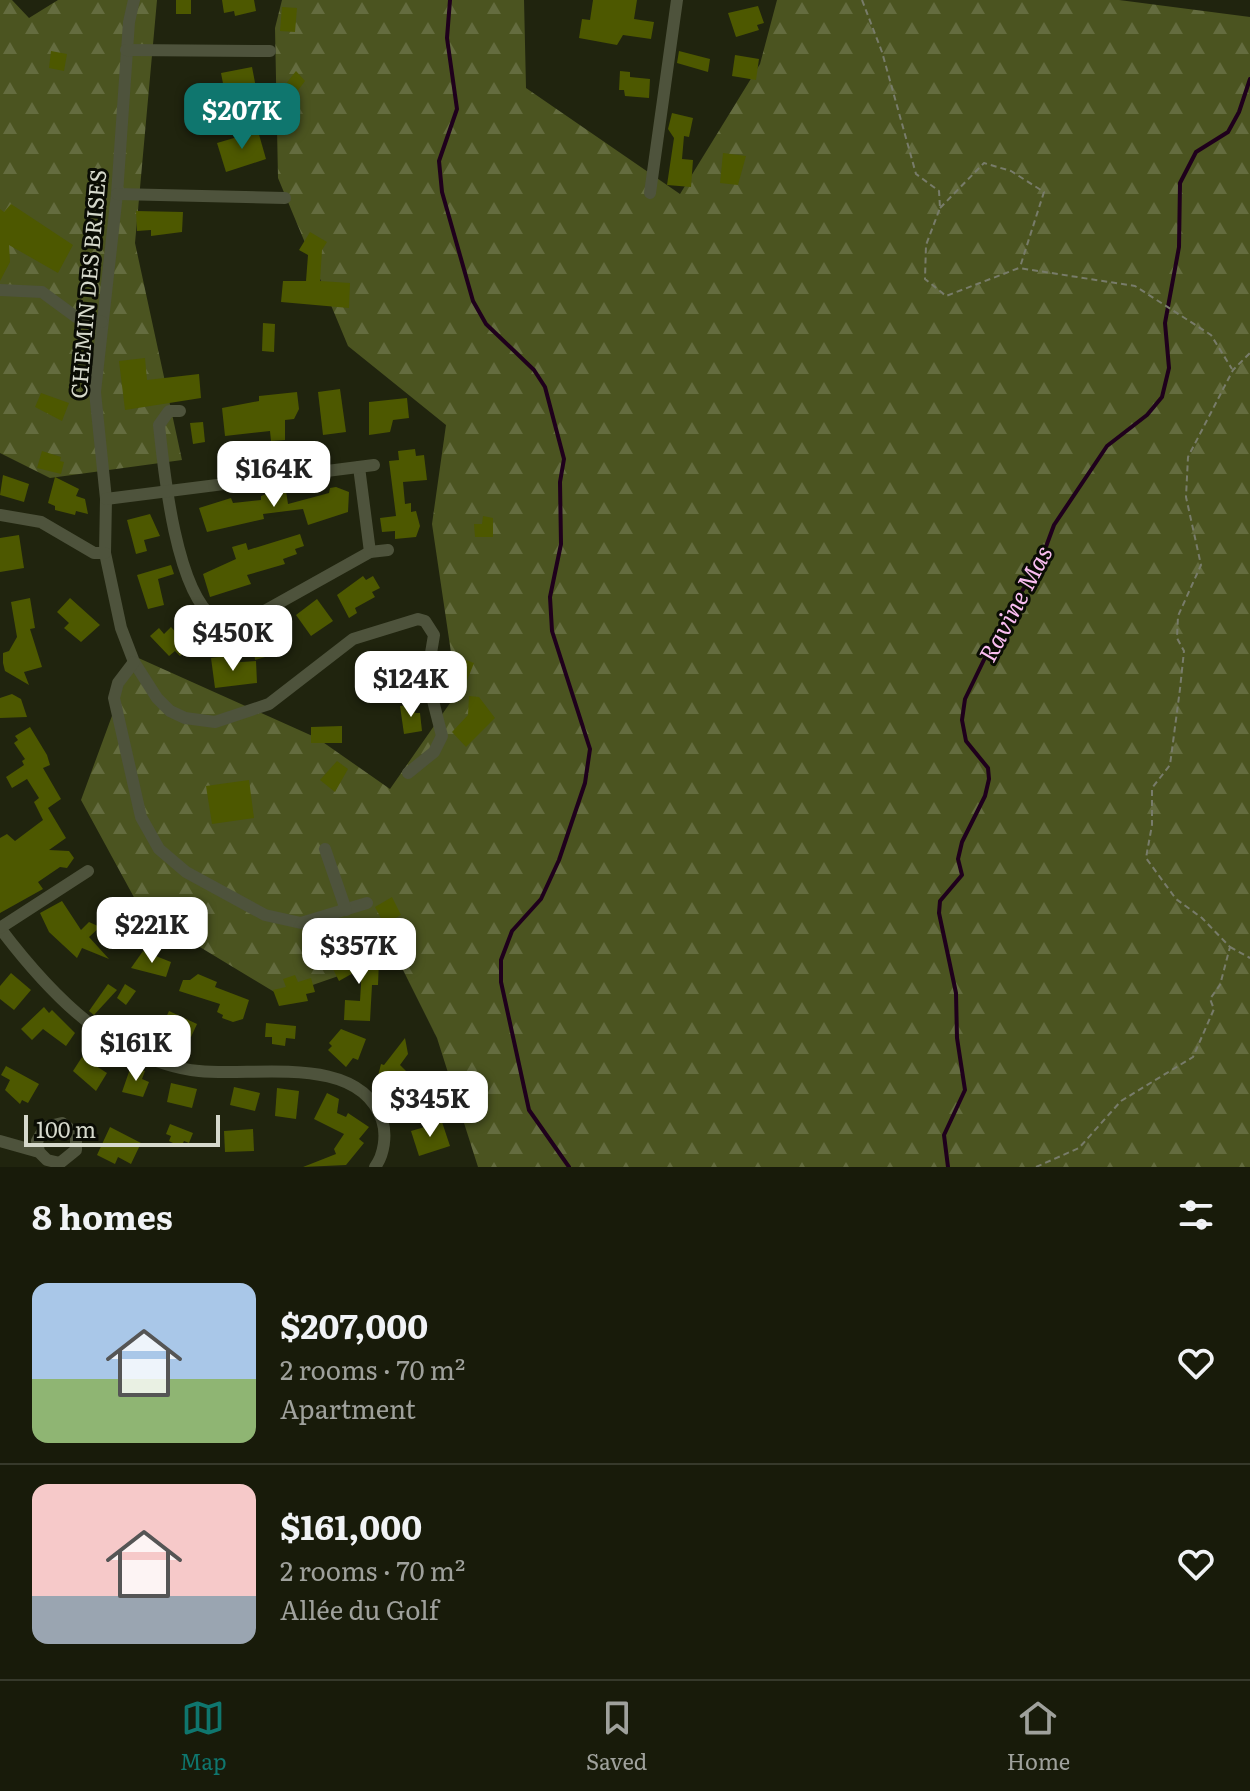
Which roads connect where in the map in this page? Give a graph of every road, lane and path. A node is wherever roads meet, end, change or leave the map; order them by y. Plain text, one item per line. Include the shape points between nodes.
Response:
1 (134, 0) edge
2 (677, 0) edge
3 (862, 0) edge
4 (126, 50) junction
5 (270, 51) dead end
6 (650, 193) dead end
7 (117, 194) junction
8 (285, 198) dead end
9 (940, 208) junction
10 (1019, 268) junction
11 (0, 290) edge
12 (102, 322) junction
13 (1250, 353) edge
14 (1233, 370) junction
15 (180, 411) dead end
16 (374, 465) dead end
17 (359, 467) junction
18 (166, 492) junction
19 (106, 499) junction
20 (0, 515) edge
21 (388, 550) dead end
22 (370, 552) junction
23 (105, 553) junction
24 (134, 662) junction
25 (408, 773) dead end
26 (325, 849) dead end
27 (88, 871) dead end
28 (367, 903) dead end
29 (346, 910) junction
30 (0, 928) edge
31 (1230, 947) junction
32 (1250, 958) edge
33 (0, 1141) edge
34 (39, 1152) dead end
35 (375, 1167) edge
36 (1036, 1167) edge

1 - 4 street, CHEMIN DES BRISES
2 - 6 street
3 - 9 path via 887,66 916,174 939,191
4 - 5 street
4 - 7 street, CHEMIN DES BRISES
7 - 8 street
7 - 12 street, CHEMIN DES BRISES
9 - 10 path via 926,245 925,279 946,296
9 - 10 path via 984,163 1011,171 1044,192
10 - 14 path via 1135,286 1211,335
11 - 12 street via 42,292 76,317
12 - 19 street, CHEMIN DES BRISES via 95,392
13 - 14 path
14 - 31 path via 1188,457 1186,497 1201,565 1178,616 1177,638 1184,651 1170,765 1152,788 1146,858 1176,899
15 - 18 street via 169,411 159,425
16 - 17 street
17 - 18 street
17 - 22 street
18 - 19 street
18 - 22 street via 194,598 215,619 236,623 252,618
19 - 23 street, CHEMIN DES BRISES
20 - 23 street via 41,522 94,553
21 - 22 street
23 - 24 street, CHEMIN DES BRISES
24 - 25 street, CHEMIN DES BRISES via 170,711 215,722 269,704 353,639 425,621 434,635 427,677 442,736 434,752
24 - 29 street via 114,698 137,805 159,849 186,872 265,915 301,923
26 - 29 street
27 - 30 street
28 - 29 street
30 - 35 street via 87,1021 130,1050 199,1071 325,1075 359,1088 374,1102 383,1123 385,1142
31 - 32 path
31 - 36 path via 1220,985 1210,999 1214,1009 1193,1057 1121,1101 1079,1148
33 - 34 street

